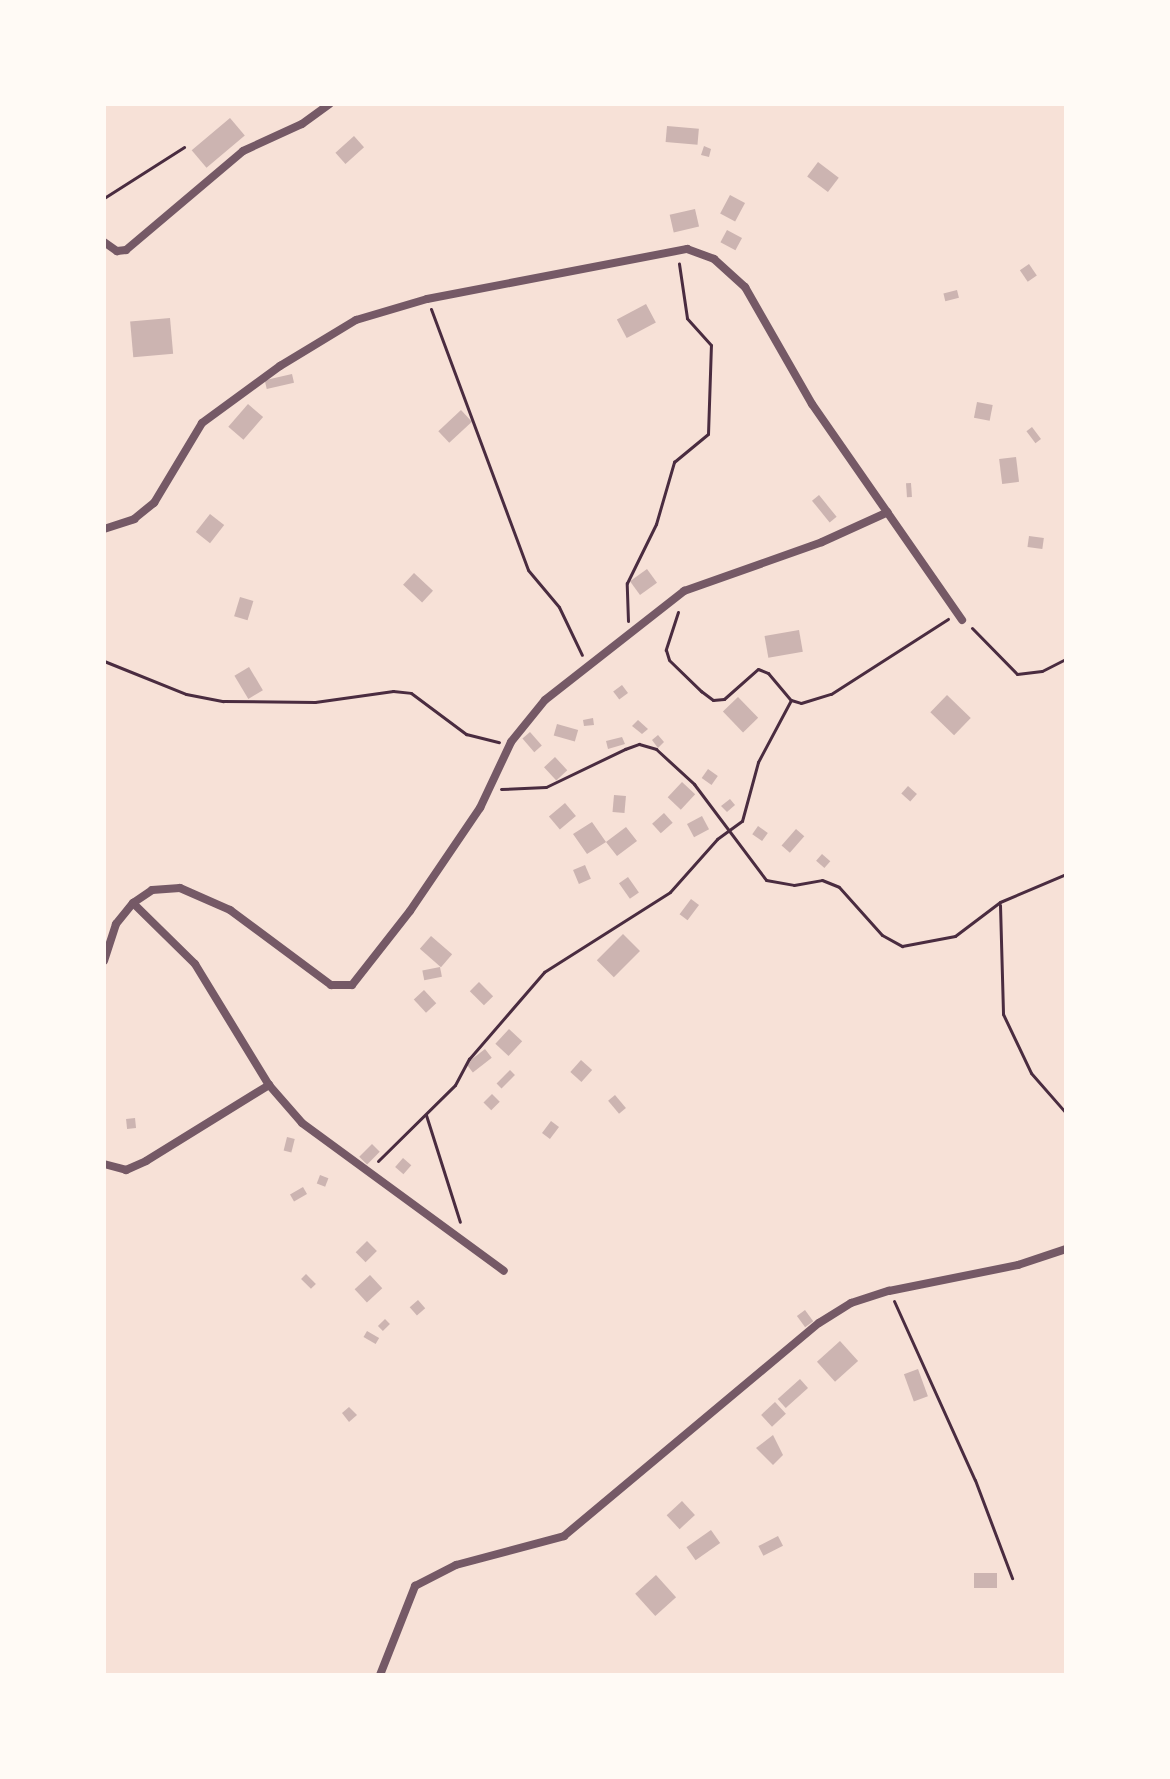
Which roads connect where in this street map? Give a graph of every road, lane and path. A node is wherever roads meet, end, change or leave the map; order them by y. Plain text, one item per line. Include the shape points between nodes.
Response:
1 (330, 104) edge
2 (184, 147) dead end
3 (104, 198) edge
4 (104, 242) edge
5 (675, 250) junction
6 (427, 299) junction
7 (888, 512) junction
8 (104, 529) edge
9 (684, 591) junction
10 (962, 620) junction
11 (629, 637) junction
12 (1066, 659) edge
13 (104, 661) edge
14 (589, 669) junction
15 (791, 700) junction
16 (511, 742) junction
17 (490, 788) junction
18 (731, 831) junction
19 (1066, 874) edge
20 (1000, 902) junction
21 (133, 903) junction
22 (104, 961) edge
23 (269, 1085) junction
24 (1066, 1113) edge
25 (425, 1114) junction
26 (104, 1164) edge
27 (367, 1173) junction
28 (467, 1244) junction
29 (1066, 1249) edge
30 (504, 1271) dead end
31 (889, 1291) junction
32 (1012, 1578) dead end
33 (380, 1675) edge

1 - 4 street via 302,124 243,151 126,250
2 - 3 path
5 - 6 street
5 - 7 street via 714,259 745,287 812,404
5 - 11 path via 687,318 711,345 708,434 674,462 656,524 630,571
6 - 8 street via 356,320 280,366 194,432 148,508 125,524
6 - 14 path via 528,570 559,607
7 - 9 street via 822,542
7 - 10 street
9 - 11 street
9 - 15 path via 667,638 669,660 713,700 724,699 758,669
10 - 12 path via 1017,674 1042,671
10 - 15 path via 936,623 831,694 801,703
11 - 14 street
13 - 16 path via 186,694 223,701 315,702 411,693 466,734
14 - 16 street via 545,700
15 - 18 path via 758,762 748,807
16 - 17 street
17 - 18 path via 546,787 639,744 677,765
17 - 21 street via 410,911 352,985 331,985 204,896 164,886
18 - 20 path via 766,880 794,885 822,880 839,887 882,935 902,946 955,936
18 - 25 path via 670,892 544,972 469,1059 455,1085
19 - 20 path
20 - 24 path via 1003,1014 1031,1073
21 - 22 street via 116,924
21 - 23 street via 195,964
23 - 26 street via 146,1161 126,1170
23 - 27 street via 302,1123
25 - 27 path
25 - 28 path
27 - 28 street
28 - 30 street
29 - 31 street via 1018,1265
31 - 32 path via 975,1480
31 - 33 street via 851,1303 819,1323 564,1536 427,1576 407,1598

